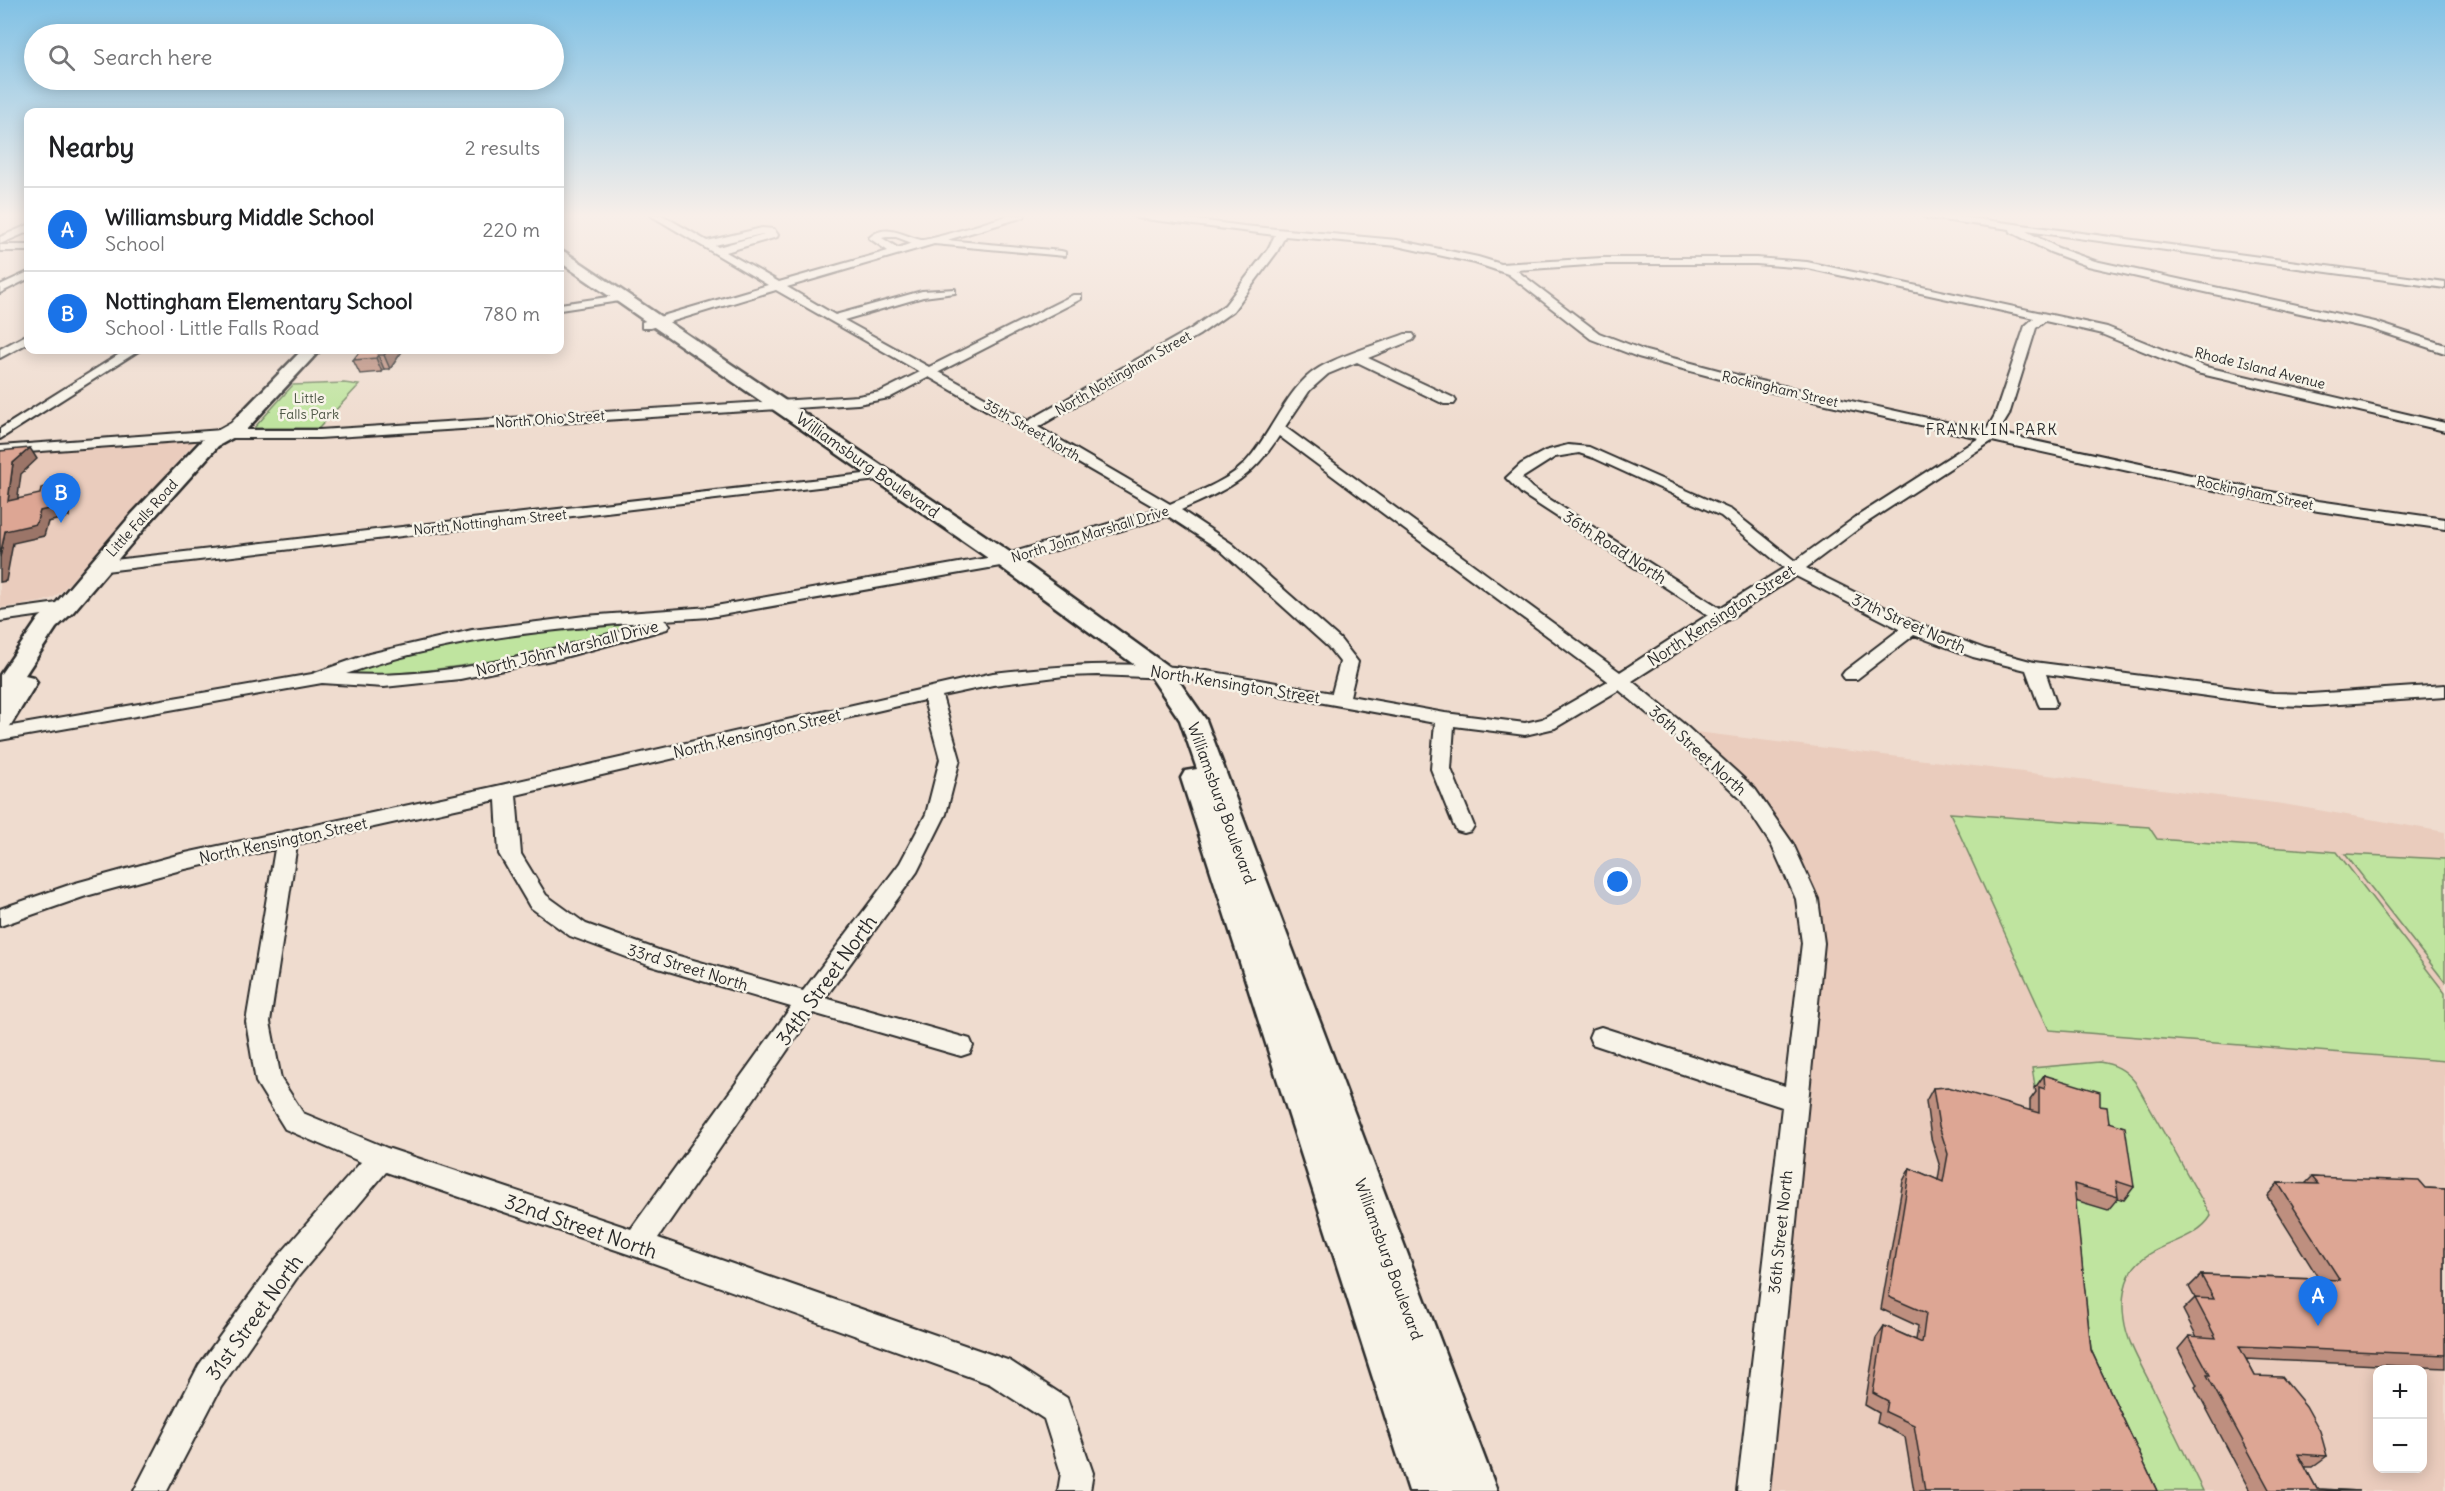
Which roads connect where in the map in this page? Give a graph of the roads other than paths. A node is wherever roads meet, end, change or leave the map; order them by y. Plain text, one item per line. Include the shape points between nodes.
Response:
1 (590, 285) edge
2 (598, 285) edge
3 (783, 285) edge
4 (1247, 285) edge
5 (1529, 285) edge
6 (1898, 285) edge
7 (2186, 285) edge
8 (778, 286) junction
9 (951, 291) dead end
10 (1077, 297) dead end
11 (616, 299) junction
12 (564, 306) edge
13 (2043, 317) junction
14 (834, 319) junction
15 (652, 323) junction
16 (1409, 337) dead end
17 (24, 340) edge
18 (2445, 349) edge
19 (0, 354) edge
20 (128, 354) edge
21 (295, 354) edge
22 (307, 354) edge
23 (1357, 357) junction
24 (928, 372) junction
25 (1449, 400) dead end
26 (769, 405) junction
27 (1028, 427) junction
28 (1277, 428) junction
29 (2445, 428) edge
30 (222, 434) junction
31 (0, 435) edge
32 (1990, 435) junction
33 (1578, 449) joint
34 (0, 450) edge
35 (874, 478) junction
36 (1170, 510) junction
37 (2445, 524) edge
38 (997, 562) junction
39 (97, 567) junction
40 (1795, 569) junction
41 (65, 607) junction
42 (710, 612) junction
43 (1720, 615) junction
44 (0, 616) edge
45 (1912, 628) junction
46 (2034, 667) junction
47 (1149, 671) junction
48 (1851, 675) dead end
49 (316, 679) junction
50 (1620, 681) junction
51 (2445, 692) edge
52 (0, 694) edge
53 (932, 694) junction
54 (1340, 700) junction
55 (2048, 703) dead end
56 (1445, 719) junction
57 (0, 722) edge
58 (0, 734) edge
59 (505, 790) junction
60 (1464, 826) dead end
61 (287, 840) junction
62 (0, 918) edge
63 (808, 1002) junction
64 (1600, 1037) dead end
65 (961, 1046) dead end
66 (1794, 1100) junction
67 (381, 1158) junction
68 (637, 1244) junction
69 (150, 1491) edge
70 (1074, 1491) edge
71 (1432, 1491) edge
72 (1474, 1491) edge
73 (1754, 1491) edge

1 - 11 main road, Williamsburg Boulevard
2 - 11 main road, Williamsburg Boulevard
3 - 8 street
4 - 27 street, North Nottingham Street via 1229,308 1195,332
5 - 32 street, Rockingham Street via 1588,331 1612,344 1754,384
6 - 13 street, Rhode Island Avenue
7 - 18 street via 2375,326
8 - 14 street, 35th Street North
8 - 15 street
9 - 14 street via 922,294
10 - 24 street, North Ohio Street
11 - 12 street
11 - 15 main road, Williamsburg Boulevard
13 - 29 street, Rhode Island Avenue via 2113,333 2202,370
13 - 32 street, North Kensington Street via 2031,326 2002,415
14 - 24 street, 35th Street North
15 - 26 main road, Williamsburg Boulevard
16 - 23 street, North John Marshall Drive
17 - 19 street
20 - 31 street
21 - 30 main road, Little Falls Road via 223,428
22 - 30 main road, Little Falls Road via 238,427
23 - 25 street
23 - 28 street, North John Marshall Drive via 1323,371 1305,387
24 - 26 street, North Ohio Street via 884,395
24 - 27 street, 35th Street North
26 - 30 street, North Ohio Street via 319,434
26 - 35 main road, Williamsburg Boulevard
27 - 36 street, 35th Street North
28 - 36 street, North John Marshall Drive via 1246,469 1219,487
28 - 50 street, 36th Street North
30 - 34 street, North Ohio Street
30 - 39 main road, Little Falls Road
32 - 37 street, Rockingham Street via 2286,500
32 - 40 street, North Kensington Street via 1861,520
33 - 40 street, 37th Street North via 1725,513
33 - 43 street, 36th Road North via 1542,459 1512,478
35 - 38 main road, Williamsburg Boulevard
35 - 39 street, North Nottingham Street
36 - 38 street, North John Marshall Drive
36 - 54 street, 35th Street North via 1226,547 1334,643 1349,662
38 - 42 street, North John Marshall Drive
38 - 47 main road, Williamsburg Boulevard
39 - 41 main road, Little Falls Road
40 - 43 street, North Kensington Street
40 - 45 street, 37th Street North
41 - 44 street
41 - 52 main road, Little Falls Road via 48,623
41 - 57 main road, Little Falls Road via 64,621
42 - 49 street, North John Marshall Drive via 585,621 472,635 375,658
42 - 49 street, North John Marshall Drive via 528,661 392,681
43 - 50 street, North Kensington Street
45 - 46 street, 37th Street North via 1978,653
45 - 48 street
46 - 51 street, 37th Street North via 2273,699
46 - 55 street
47 - 53 street, North Kensington Street via 1064,671 993,679
47 - 54 street, North Kensington Street via 1222,679
47 - 71 main road, Williamsburg Boulevard via 1177,725
47 - 72 main road, Williamsburg Boulevard via 1193,720
49 - 58 street, North John Marshall Drive
50 - 56 street, North Kensington Street via 1537,727 1525,729
50 - 66 street, 36th Street North via 1748,794 1782,844 1807,899 1813,943
53 - 59 street, North Kensington Street
53 - 63 street, 34th Street North via 950,759 936,814 909,867
54 - 56 street, North Kensington Street
56 - 60 street via 1441,769
59 - 61 street, North Kensington Street
59 - 63 street, 33rd Street North via 510,854 538,901 578,930 656,959
61 - 62 street, North Kensington Street via 181,862 80,890
61 - 67 street, 32nd Street North via 258,1022 269,1082 294,1121
63 - 65 street, 33rd Street North
63 - 68 street, 34th Street North
64 - 66 street
66 - 73 street, 36th Street North
67 - 68 street, 32nd Street North
67 - 69 street, 31st Street North via 286,1269 210,1376
68 - 70 street, 32nd Street North via 999,1372 1056,1409 1077,1473

